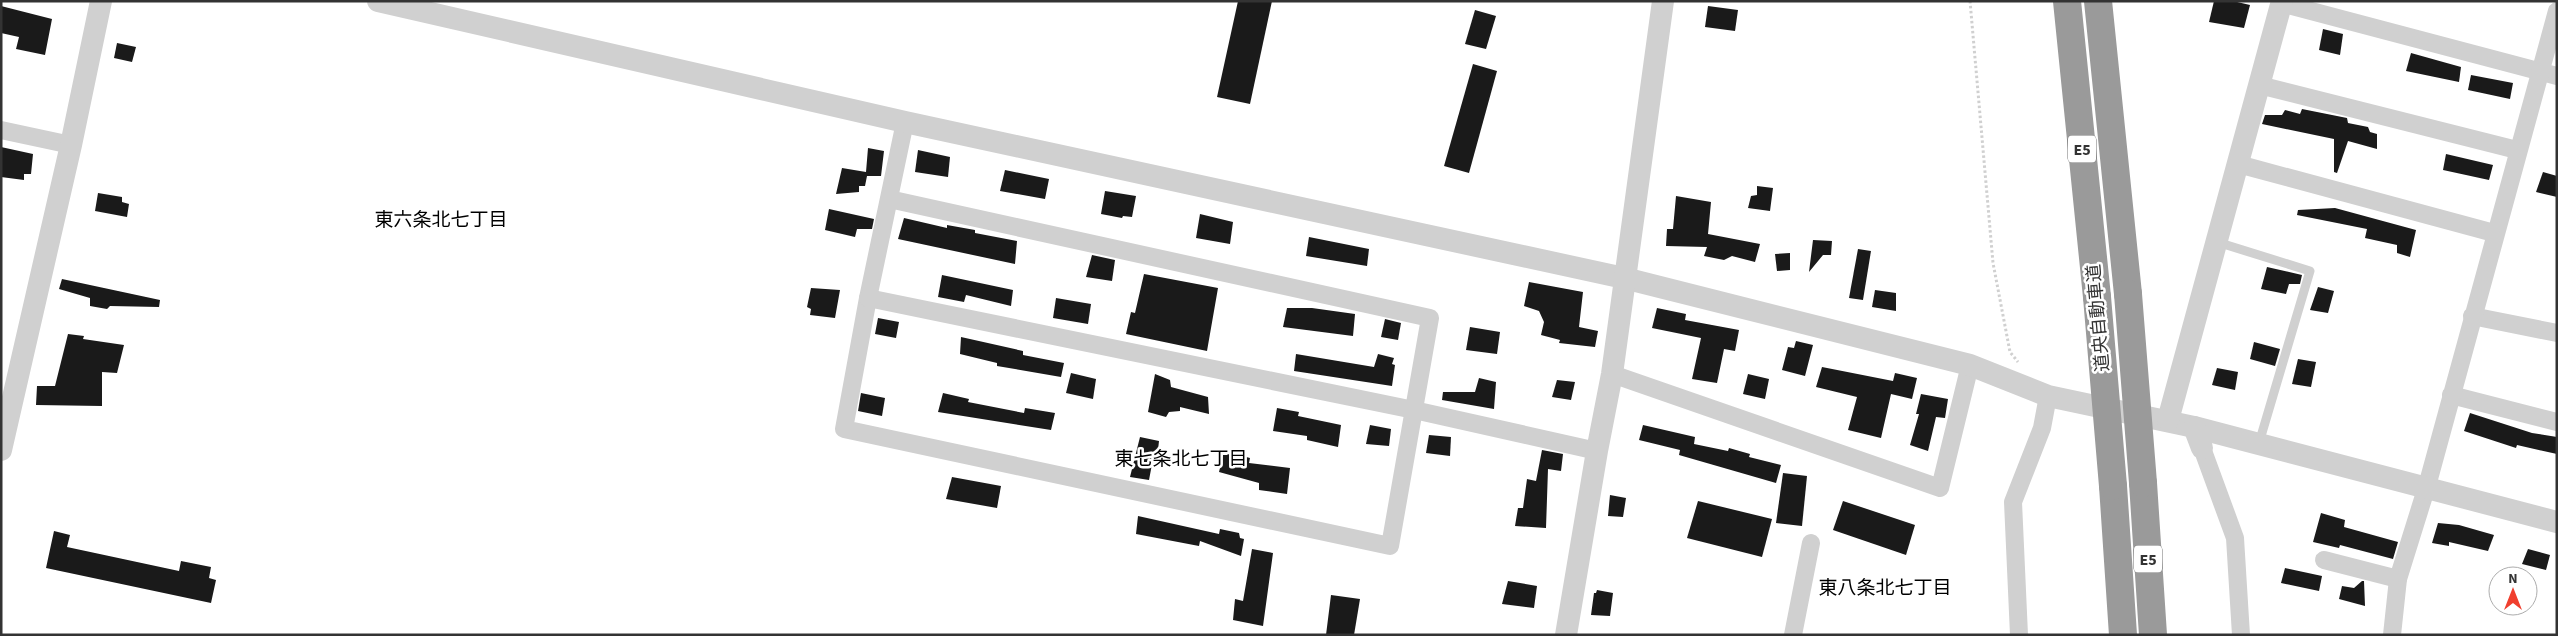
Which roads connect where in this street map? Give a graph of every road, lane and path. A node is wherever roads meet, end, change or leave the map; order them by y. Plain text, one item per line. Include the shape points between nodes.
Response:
1 (101, 1) edge
2 (378, 1) edge
3 (1663, 1) edge
4 (1970, 1) edge
5 (2067, 1) edge
6 (2098, 1) edge
7 (2282, 2) edge
8 (2557, 12) edge
9 (2548, 74) edge
10 (2259, 85) junction
11 (906, 122) junction
12 (1, 130) edge
13 (71, 146) junction
14 (2518, 150) junction
15 (2238, 164) junction
16 (889, 199) junction
17 (2494, 233) junction
18 (2217, 242) junction
19 (1624, 278) junction
20 (868, 298) junction
21 (2472, 316) junction
22 (2557, 333) edge
23 (1970, 365) junction
24 (2023, 367) dead end
25 (1612, 374) junction
26 (2451, 395) junction
27 (2048, 396) junction
28 (1414, 410) junction
29 (2168, 420) junction
30 (2557, 422) edge
31 (2194, 427) junction
32 (2259, 443) junction
33 (2202, 448) joint
34 (1, 450) edge
35 (1597, 451) junction
36 (2427, 486) junction
37 (2557, 522) edge
38 (1811, 543) dead end
39 (2324, 560) dead end
40 (2398, 579) junction
41 (1566, 635) edge
42 (1794, 635) edge
43 (2019, 635) edge
44 (2123, 635) edge
45 (2153, 635) edge
46 (2241, 635) edge
47 (2392, 635) edge

1 - 13 street
2 - 11 street
3 - 19 street
4 - 24 path via 1993,263 2010,352
5 - 44 highway, 道央自動車道 / E5, bridge via 2113,486
6 - 45 highway, 道央自動車道 / E5, bridge via 2128,294
7 - 9 street
7 - 10 street
8 - 9 street
9 - 14 street
10 - 14 street
10 - 15 street
11 - 16 street
11 - 19 street
12 - 13 street
13 - 34 street
14 - 17 street
15 - 17 street
15 - 18 street
16 - 20 street
16 - 28 street via 1430,318
17 - 21 street
18 - 29 street
18 - 32 lane via 2310,271
19 - 23 street
19 - 25 street
20 - 28 street
20 - 28 street via 844,429 1390,546
21 - 22 street
21 - 26 street
23 - 25 street via 1940,488
23 - 27 street
25 - 35 street
26 - 30 street
26 - 36 street
27 - 29 street
27 - 43 street via 2042,428 2013,502
28 - 35 street
29 - 31 street
31 - 32 street
31 - 33 street
32 - 36 street
33 - 46 street via 2235,538
35 - 41 street
36 - 37 street
36 - 40 street
38 - 42 street
39 - 40 street
40 - 47 street

